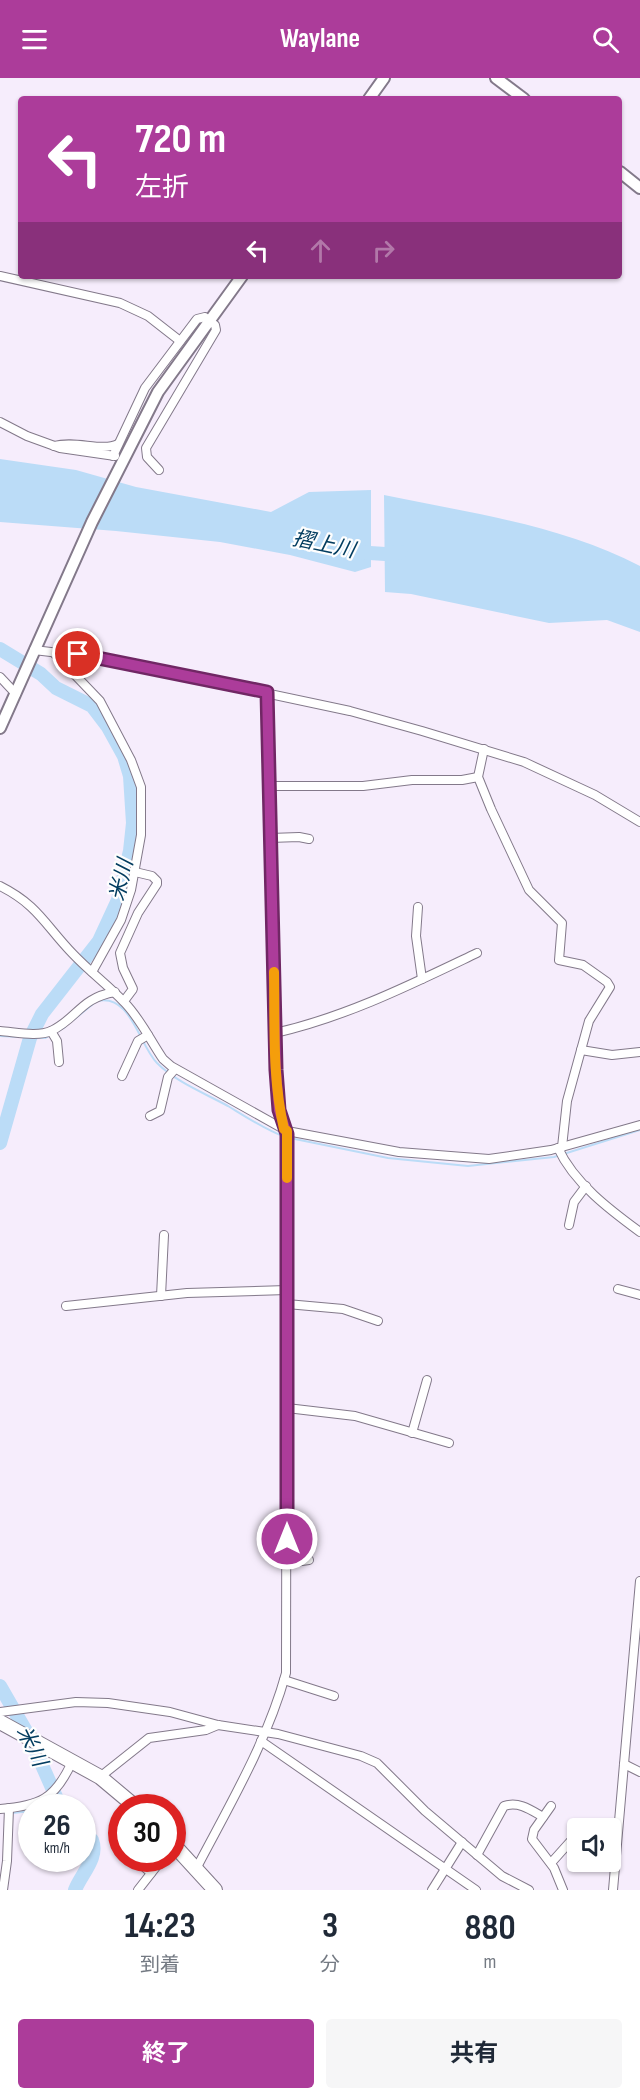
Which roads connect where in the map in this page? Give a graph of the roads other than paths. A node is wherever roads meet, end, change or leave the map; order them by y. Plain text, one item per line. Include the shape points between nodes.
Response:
1 (384, 78) edge
2 (496, 78) edge
3 (371, 96) edge
4 (520, 96) edge
5 (622, 174) edge
6 (640, 188) edge
7 (0, 276) edge
8 (240, 279) edge
9 (210, 321) junction
10 (180, 341) junction
11 (0, 422) edge
12 (118, 444) junction
13 (54, 446) junction
14 (118, 460) junction
15 (159, 470) dead end
16 (34, 651) junction
17 (54, 653) junction
18 (0, 677) edge
19 (267, 692) junction
20 (16, 694) junction
21 (0, 728) edge
22 (484, 749) junction
23 (478, 777) junction
24 (268, 786) junction
25 (640, 822) edge
26 (270, 838) junction
27 (309, 839) dead end
28 (135, 872) junction
29 (0, 886) edge
30 (418, 907) dead end
31 (477, 953) dead end
32 (91, 971) junction
33 (422, 979) junction
34 (115, 992) junction
35 (124, 1001) junction
36 (0, 1031) edge
37 (53, 1033) junction
38 (275, 1033) junction
39 (144, 1037) junction
40 (581, 1050) junction
41 (640, 1052) edge
42 (59, 1062) dead end
43 (172, 1072) junction
44 (122, 1076) dead end
45 (150, 1116) dead end
46 (640, 1125) edge
47 (286, 1134) junction
48 (559, 1149) junction
49 (586, 1186) junction
50 (569, 1225) dead end
51 (640, 1232) edge
52 (164, 1235) dead end
53 (618, 1289) dead end
54 (287, 1290) junction
55 (640, 1295) edge
56 (161, 1296) junction
57 (287, 1304) junction
58 (66, 1306) dead end
59 (378, 1321) dead end
60 (427, 1380) dead end
61 (287, 1408) junction
62 (412, 1432) junction
63 (449, 1443) dead end
64 (309, 1560) dead end
65 (287, 1563) junction
66 (640, 1581) edge
67 (284, 1680) junction
68 (334, 1696) dead end
69 (3, 1715) edge
70 (218, 1725) junction
71 (265, 1731) junction
72 (261, 1741) junction
73 (72, 1762) junction
74 (624, 1764) junction
75 (640, 1772) edge
76 (100, 1777) junction
77 (120, 1794) edge
78 (551, 1806) dead end
79 (6, 1811) edge
80 (543, 1817) junction
81 (462, 1842) junction
82 (567, 1846) edge
83 (477, 1855) junction
84 (186, 1859) edge
85 (551, 1863) junction
86 (196, 1869) junction
87 (445, 1869) junction
88 (151, 1873) edge
89 (3, 1890) edge
90 (138, 1890) edge
91 (215, 1890) edge
92 (432, 1890) edge
93 (476, 1890) edge
94 (529, 1890) edge
95 (563, 1890) edge
96 (614, 1890) edge

1 - 3 street
2 - 4 street
5 - 6 street
7 - 10 street via 120,303 148,316
8 - 9 street
9 - 10 street via 197,319
9 - 14 street via 158,392
9 - 15 street via 216,330 146,448 147,457
10 - 12 street via 145,388
11 - 13 street
12 - 13 street
12 - 14 street
13 - 14 street
14 - 16 street
16 - 17 street
16 - 20 street
17 - 19 street via 101,658
17 - 28 street via 100,701 137,775 142,804
18 - 20 street
19 - 22 street
19 - 24 street
20 - 21 street
22 - 23 street
22 - 25 street via 554,775
23 - 24 street via 363,786
23 - 40 street via 529,890 562,923 559,960 583,965 610,987 589,1021
24 - 26 street
26 - 27 street
26 - 38 street
28 - 32 street via 120,920
28 - 35 street via 152,876 157,884 138,913 120,953 133,989
29 - 32 street via 20,896 42,916
30 - 33 street via 416,936
31 - 33 street
32 - 34 street
33 - 38 street via 347,1011
34 - 35 street
34 - 37 street via 91,999
35 - 39 street
36 - 37 street
37 - 42 street
38 - 47 street via 277,1089
39 - 43 street
39 - 44 street
40 - 41 street via 624,1056
40 - 48 street
43 - 45 street via 160,1111
43 - 47 street
46 - 48 street
47 - 48 street via 442,1157 489,1159
47 - 54 street
48 - 49 street
49 - 50 street via 574,1202
49 - 51 street
52 - 56 street
53 - 55 street
54 - 56 street
54 - 57 street
56 - 58 street
57 - 59 street via 343,1309
57 - 61 street
60 - 62 street
61 - 62 street via 355,1416
61 - 65 street
62 - 63 street
64 - 65 street
65 - 67 street via 288,1647
66 - 74 street
67 - 68 street
67 - 71 street
69 - 70 street via 20,1708 108,1703 170,1712
69 - 73 highway via 30,1739
70 - 71 street
70 - 76 street via 149,1738
71 - 72 street
71 - 81 street via 377,1763
72 - 86 street
72 - 87 street
73 - 76 highway
73 - 79 street via 58,1787 40,1803
74 - 75 street
74 - 96 street
76 - 77 highway
78 - 80 street
79 - 89 street
80 - 83 street via 522,1806 504,1806
80 - 85 street via 532,1839
81 - 83 street
81 - 87 street
82 - 85 street
83 - 94 street via 510,1882
84 - 86 highway
85 - 95 street
86 - 91 highway
87 - 92 street
87 - 93 street
88 - 90 street

